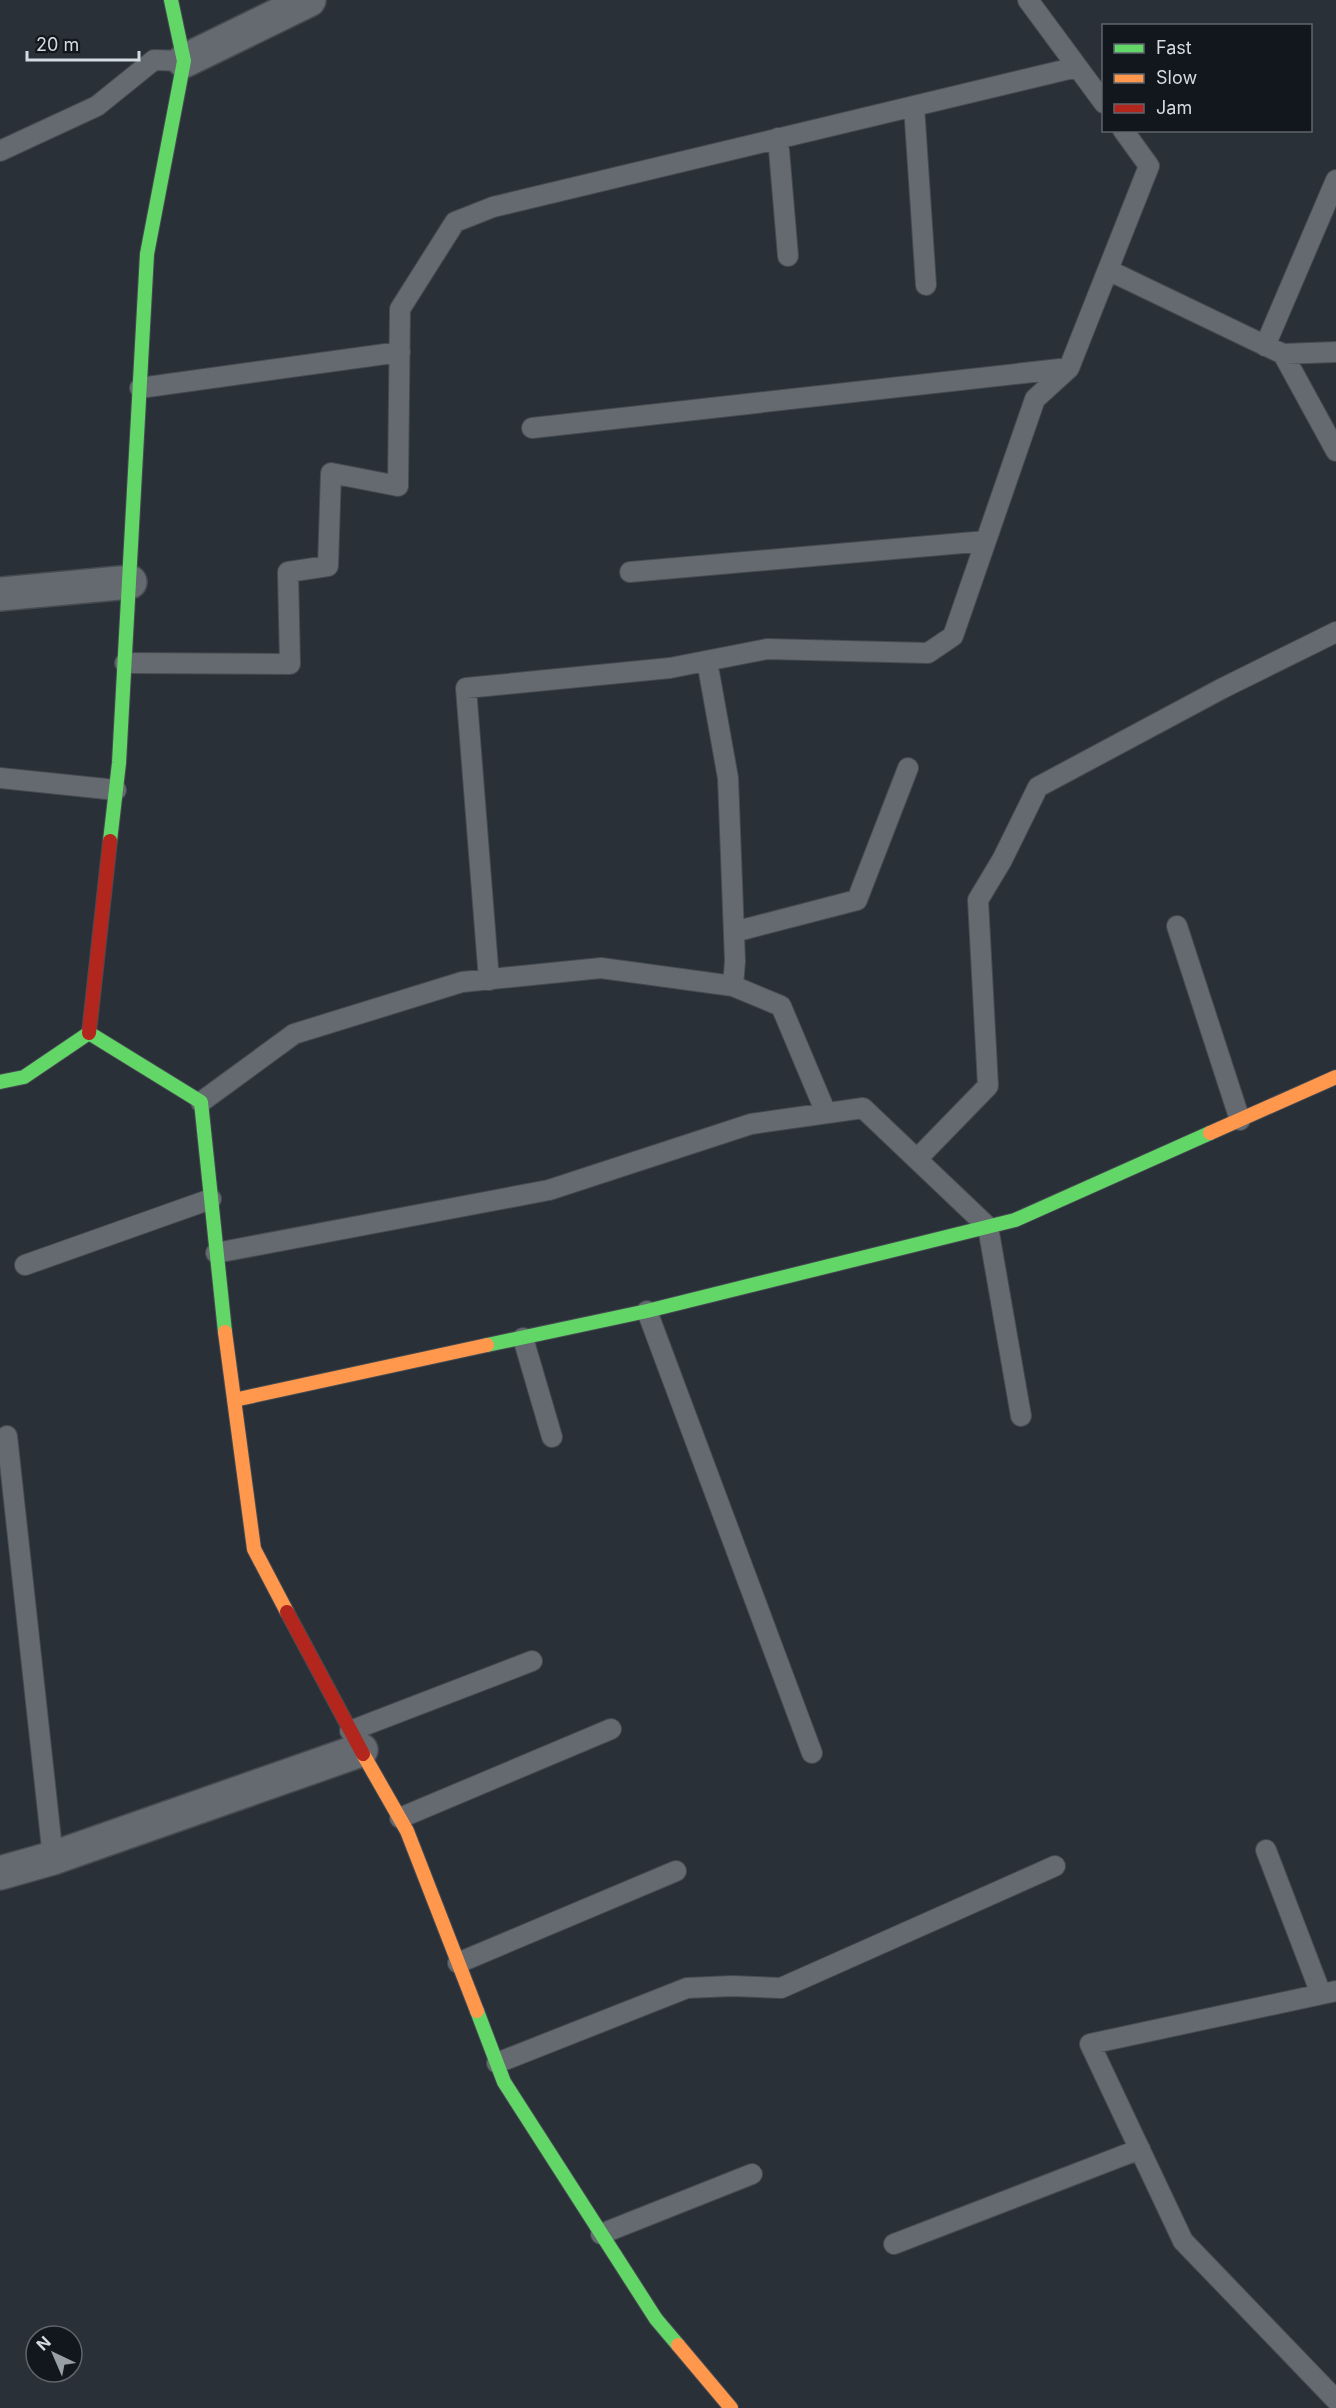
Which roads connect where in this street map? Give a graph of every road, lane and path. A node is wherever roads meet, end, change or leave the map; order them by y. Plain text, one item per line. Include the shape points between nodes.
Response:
1 (171, 0) edge
2 (309, 0) edge
3 (1028, 0) edge
4 (184, 61) junction
5 (1077, 67) junction
6 (1102, 101) edge
7 (914, 106) junction
8 (1124, 132) edge
9 (778, 138) junction
10 (0, 151) edge
11 (1336, 180) edge
12 (788, 255) dead end
13 (1108, 270) junction
14 (926, 285) dead end
15 (1274, 350) junction
16 (400, 352) junction
17 (1336, 352) edge
18 (1069, 368) junction
19 (140, 388) junction
20 (532, 428) dead end
21 (1336, 451) edge
22 (986, 541) junction
23 (630, 572) dead end
24 (130, 582) junction
25 (0, 594) edge
26 (1336, 632) edge
27 (707, 661) junction
28 (125, 663) junction
29 (908, 768) dead end
30 (0, 778) edge
31 (116, 790) junction
32 (1177, 926) dead end
33 (734, 932) junction
34 (489, 980) junction
35 (733, 986) junction
36 (89, 1033) junction
37 (1336, 1077) edge
38 (0, 1082) edge
39 (201, 1102) junction
40 (826, 1113) junction
41 (1240, 1120) junction
42 (917, 1159) junction
43 (211, 1198) junction
44 (988, 1227) junction
45 (216, 1253) junction
46 (25, 1265) dead end
47 (647, 1311) junction
48 (523, 1338) junction
49 (234, 1400) junction
50 (1022, 1416) dead end
51 (7, 1436) dead end
52 (552, 1437) dead end
53 (532, 1661) dead end
54 (611, 1729) dead end
55 (356, 1741) junction
56 (812, 1753) dead end
57 (400, 1818) junction
58 (1266, 1850) dead end
59 (53, 1858) junction
60 (1056, 1866) dead end
61 (676, 1871) dead end
62 (0, 1873) edge
63 (458, 1963) junction
64 (1329, 1992) edge
65 (497, 2063) junction
66 (1140, 2149) junction
67 (752, 2174) dead end
68 (601, 2234) junction
69 (894, 2244) dead end
70 (1336, 2400) edge
71 (732, 2408) edge

1 - 4 street
2 - 4 street
3 - 5 lane
4 - 10 lane via 153,60 97,106
4 - 19 street via 147,254
5 - 6 lane
5 - 7 lane
7 - 9 lane
7 - 14 lane
8 - 13 lane via 1149,166
9 - 12 lane
9 - 16 lane via 494,207 455,222 400,309
11 - 15 lane
13 - 15 lane
13 - 18 lane
15 - 17 lane
15 - 21 lane
16 - 19 lane
16 - 28 lane via 398,486 331,473 328,566 288,572 290,664
18 - 20 lane
18 - 22 lane via 1035,399
19 - 24 street
22 - 23 lane
22 - 27 lane via 953,636 928,653 767,649
24 - 25 street
24 - 28 street
26 - 42 lane via 1038,787 978,900 988,1086
27 - 33 lane via 728,778
27 - 34 lane via 670,669 466,688
28 - 31 street
29 - 33 lane via 856,900
30 - 31 lane
31 - 36 street
32 - 41 lane
33 - 35 lane
34 - 35 lane via 601,968
34 - 39 lane via 462,982 294,1034
35 - 40 lane via 781,1006
36 - 38 street via 24,1077
36 - 39 street
37 - 41 street
39 - 43 street
40 - 42 lane via 863,1108
40 - 45 lane via 751,1124 549,1190
41 - 44 street via 1015,1220
42 - 44 lane
43 - 45 street
43 - 46 lane
44 - 47 street
44 - 50 lane
45 - 49 street
47 - 48 street
47 - 56 lane
48 - 49 street
48 - 52 lane
49 - 55 street via 254,1549
51 - 59 lane
53 - 55 lane
54 - 57 lane
55 - 57 street
55 - 59 street
57 - 63 street
58 - 64 lane
59 - 62 street
60 - 65 lane via 781,1988 687,1988
61 - 63 lane
63 - 65 street
64 - 66 lane via 1090,2044
65 - 68 street via 504,2082
66 - 69 lane
66 - 70 lane via 1184,2241
67 - 68 lane
68 - 71 street via 656,2319

